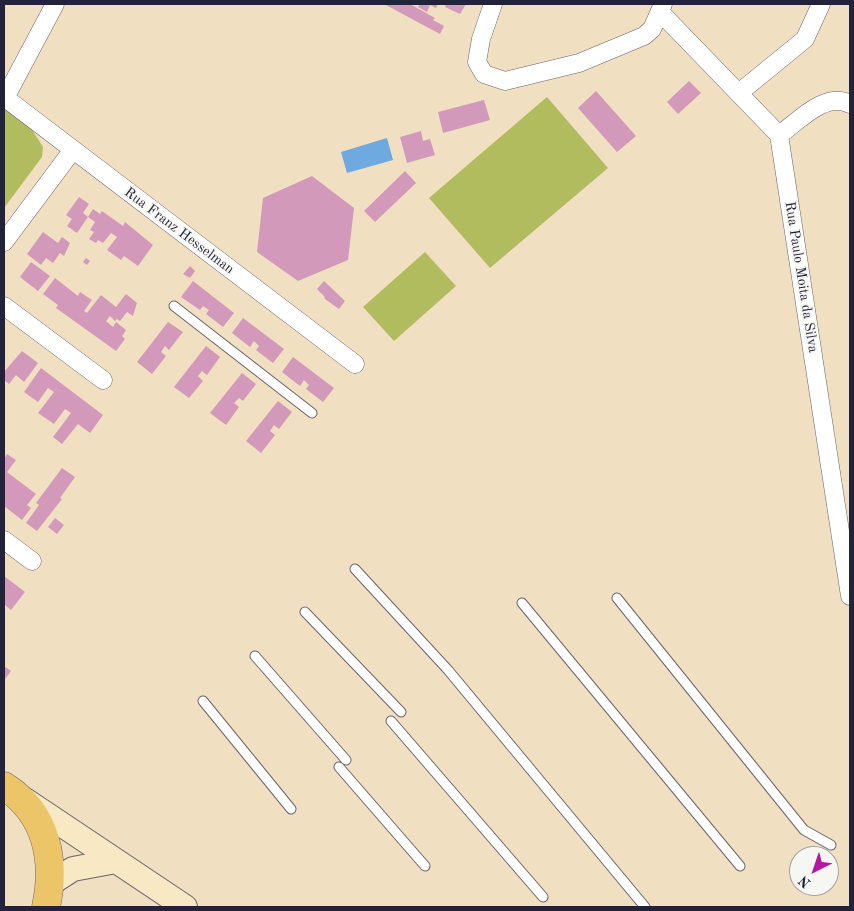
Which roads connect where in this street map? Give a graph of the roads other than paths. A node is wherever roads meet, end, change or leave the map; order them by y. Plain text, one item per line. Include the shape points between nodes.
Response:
1 (55, 4) edge
2 (493, 4) edge
3 (821, 4) edge
4 (662, 8) edge
5 (740, 92) junction
6 (5, 98) edge
7 (850, 104) edge
8 (779, 135) junction
9 (72, 151) junction
10 (4, 242) edge
11 (4, 306) edge
12 (174, 306) dead end
13 (355, 364) dead end
14 (103, 380) dead end
15 (312, 413) dead end
16 (845, 525) edge
17 (4, 540) edge
18 (32, 560) dead end
19 (355, 569) dead end
20 (850, 596) edge
21 (617, 598) dead end
22 (522, 603) dead end
23 (305, 612) dead end
24 (254, 656) dead end
25 (203, 702) dead end
26 (401, 712) dead end
27 (391, 721) dead end
28 (346, 760) dead end
29 (339, 767) dead end
30 (8, 789) edge
31 (291, 809) dead end
32 (831, 845) dead end
33 (116, 860) junction
34 (424, 866) dead end
35 (740, 866) dead end
36 (49, 895) edge
37 (543, 897) dead end
38 (185, 907) edge
39 (645, 907) edge

1 - 6 street
2 - 4 street via 477,62 484,74 505,81 579,63 644,36 652,29
3 - 5 street via 805,39
4 - 5 street
5 - 8 street
6 - 9 street, Rua Franz Hesselman
7 - 8 street via 841,99 822,103
8 - 16 street, Rua Paulo Moita da Silva
9 - 10 street
9 - 13 street, Rua Franz Hesselman
11 - 14 street
12 - 15 lane via 176,311
16 - 20 street, Rua Paulo Moita da Silva
17 - 18 street
19 - 39 lane via 448,670
21 - 32 lane via 804,830
22 - 35 lane
23 - 26 lane
24 - 28 lane
25 - 31 lane
27 - 37 lane
29 - 34 lane
30 - 33 main road
30 - 36 main road via 36,818 49,849
33 - 36 main road via 73,869
33 - 38 main road

